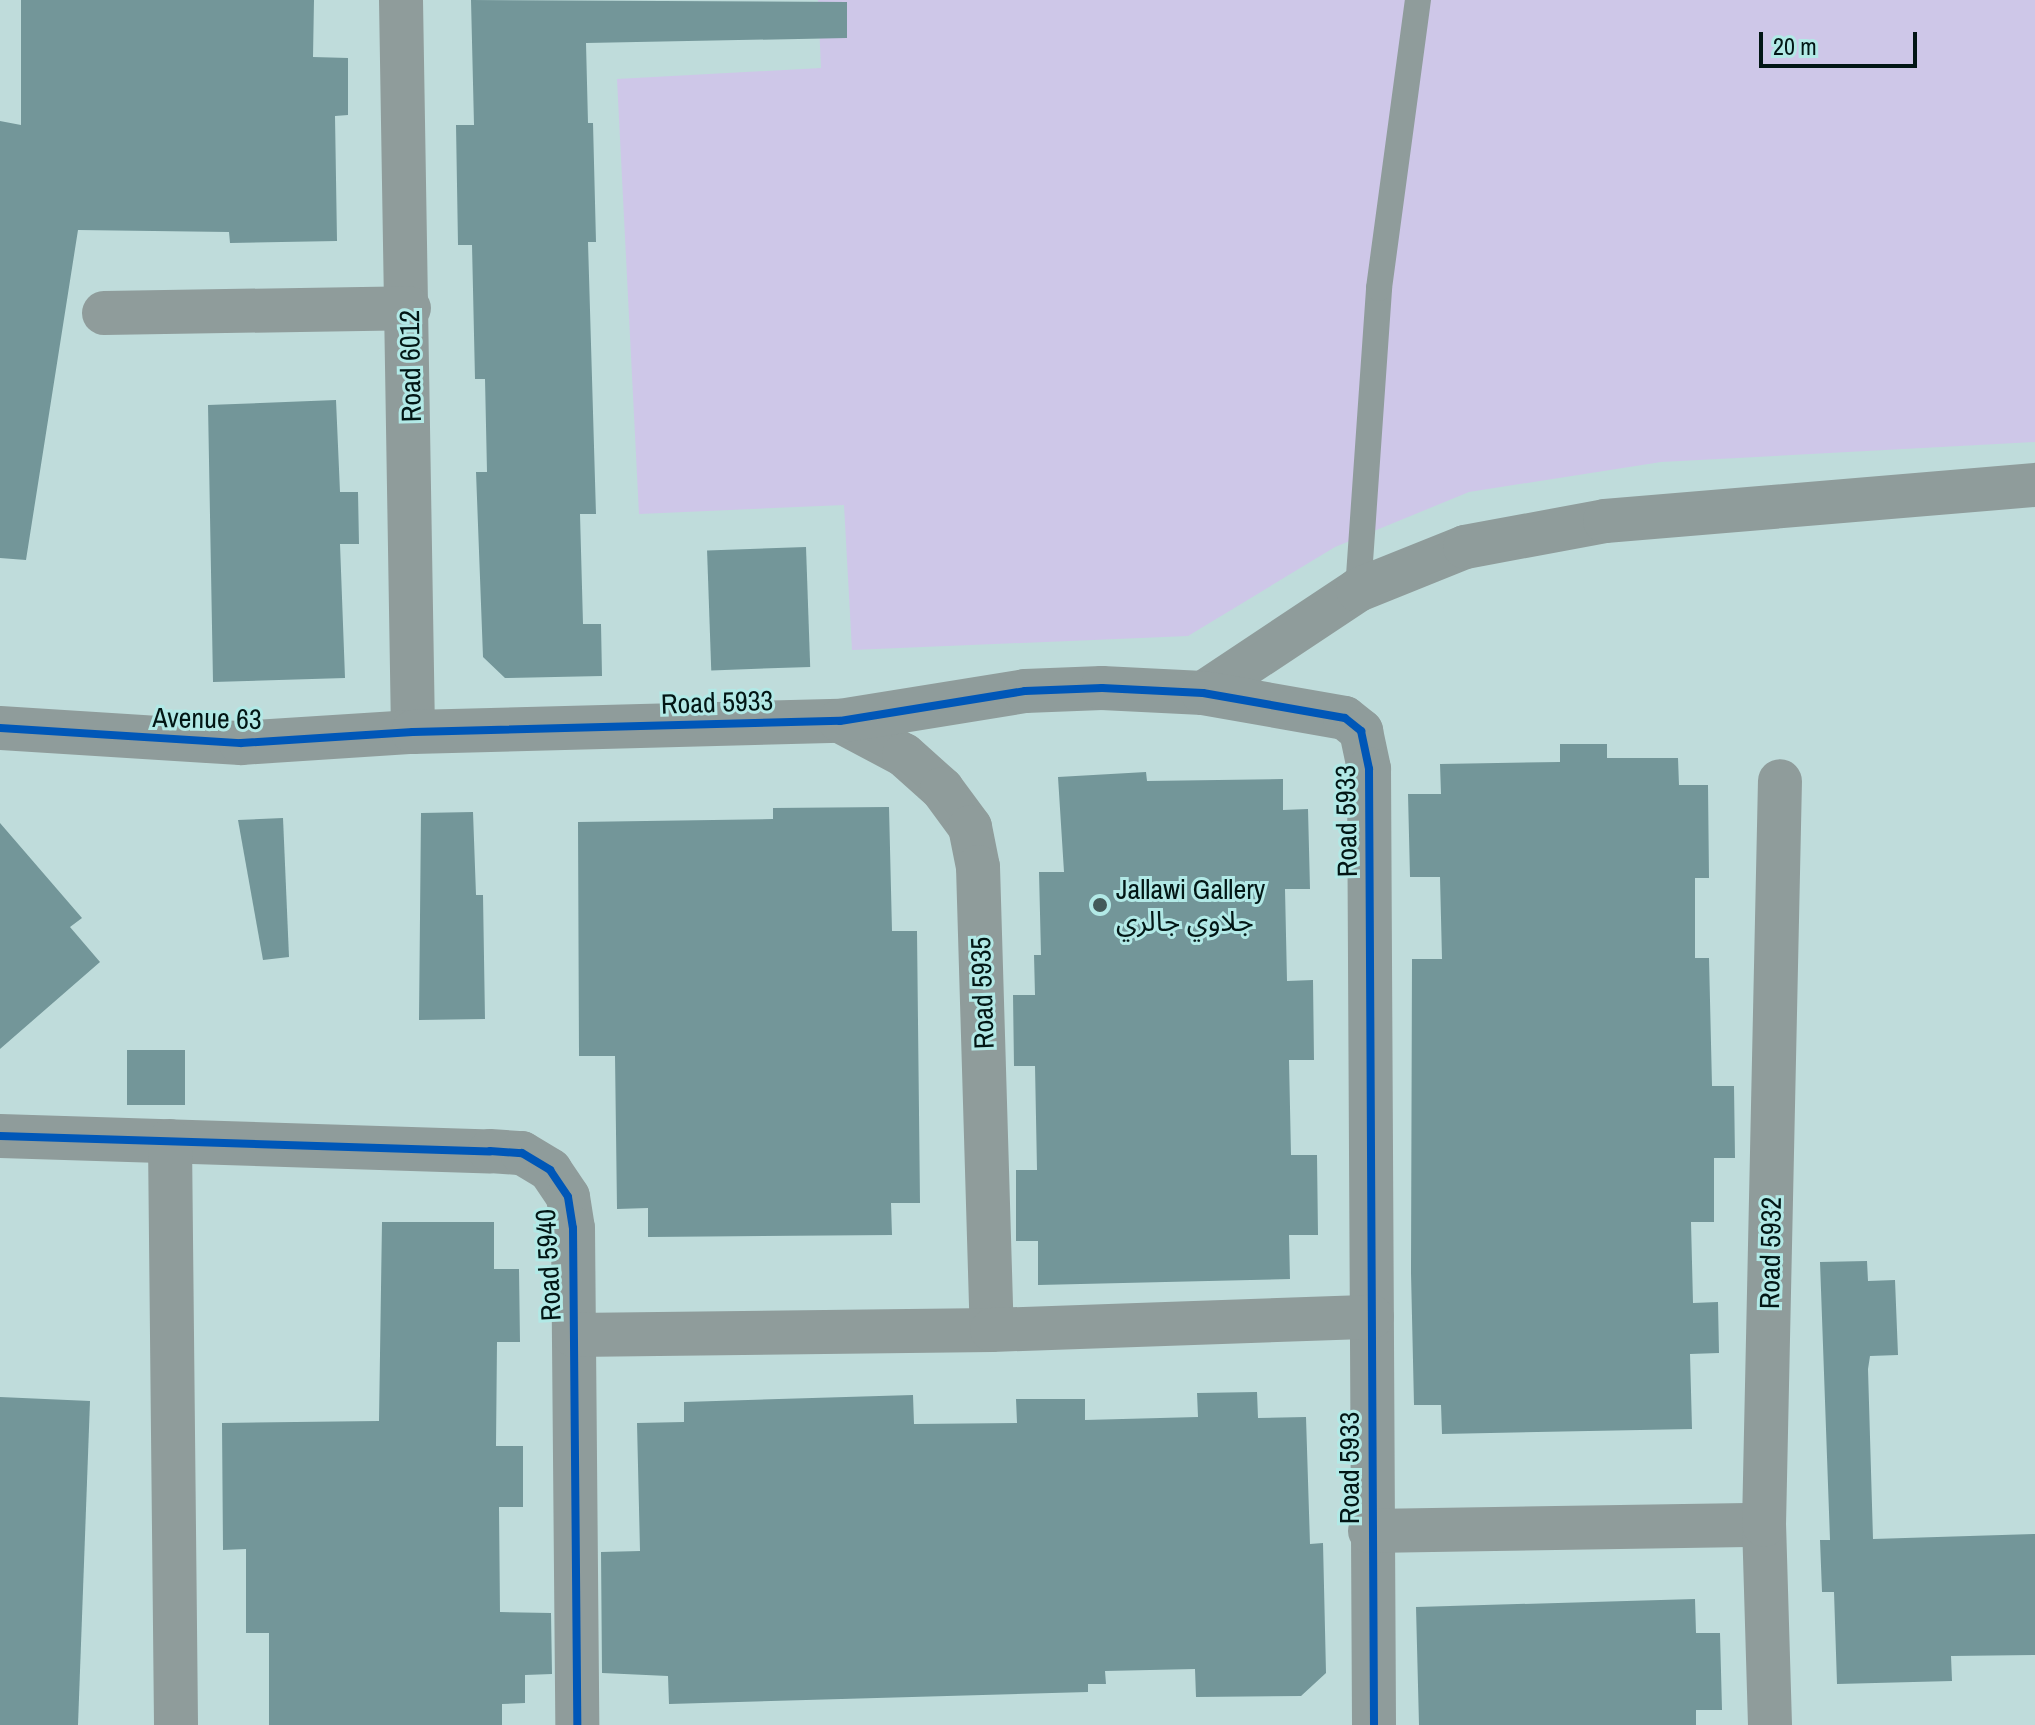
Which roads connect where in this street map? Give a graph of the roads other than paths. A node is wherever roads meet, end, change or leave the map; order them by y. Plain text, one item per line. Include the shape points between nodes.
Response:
1 (401, 0) edge
2 (1418, 0) edge
3 (409, 308) junction
4 (104, 313) dead end
5 (2035, 485) edge
6 (1358, 590) junction
7 (1203, 693) junction
8 (840, 721) junction
9 (0, 728) edge
10 (413, 732) junction
11 (1780, 781) dead end
12 (0, 1136) edge
13 (170, 1141) junction
14 (1372, 1317) junction
15 (992, 1330) junction
16 (574, 1335) junction
17 (1764, 1525) junction
18 (1370, 1531) junction
19 (176, 1725) edge
20 (577, 1725) edge
21 (1374, 1725) edge
22 (1770, 1725) edge

1 - 3 street, Road 6012
2 - 6 lane via 1379,288
3 - 4 street
3 - 10 street, Road 6012
5 - 6 street via 1605,521 1465,547
6 - 7 street
7 - 8 street, Road 5933 via 1025,691
7 - 14 street, Road 5933 via 1345,718 1361,731 1367,748
8 - 10 street, Road 5933
8 - 15 street, Road 5935 via 904,755 942,789 970,827 978,867
9 - 10 street, Avenue 63 via 241,743
11 - 17 street, Road 5932
12 - 13 street, Road 5940
13 - 16 street, Road 5940 via 522,1153 550,1170 568,1197
13 - 19 street
14 - 15 street
14 - 18 street, Road 5933
15 - 16 street
16 - 20 street, Road 5940
17 - 18 street
17 - 22 street, Road 5932
18 - 21 street, Road 5933

